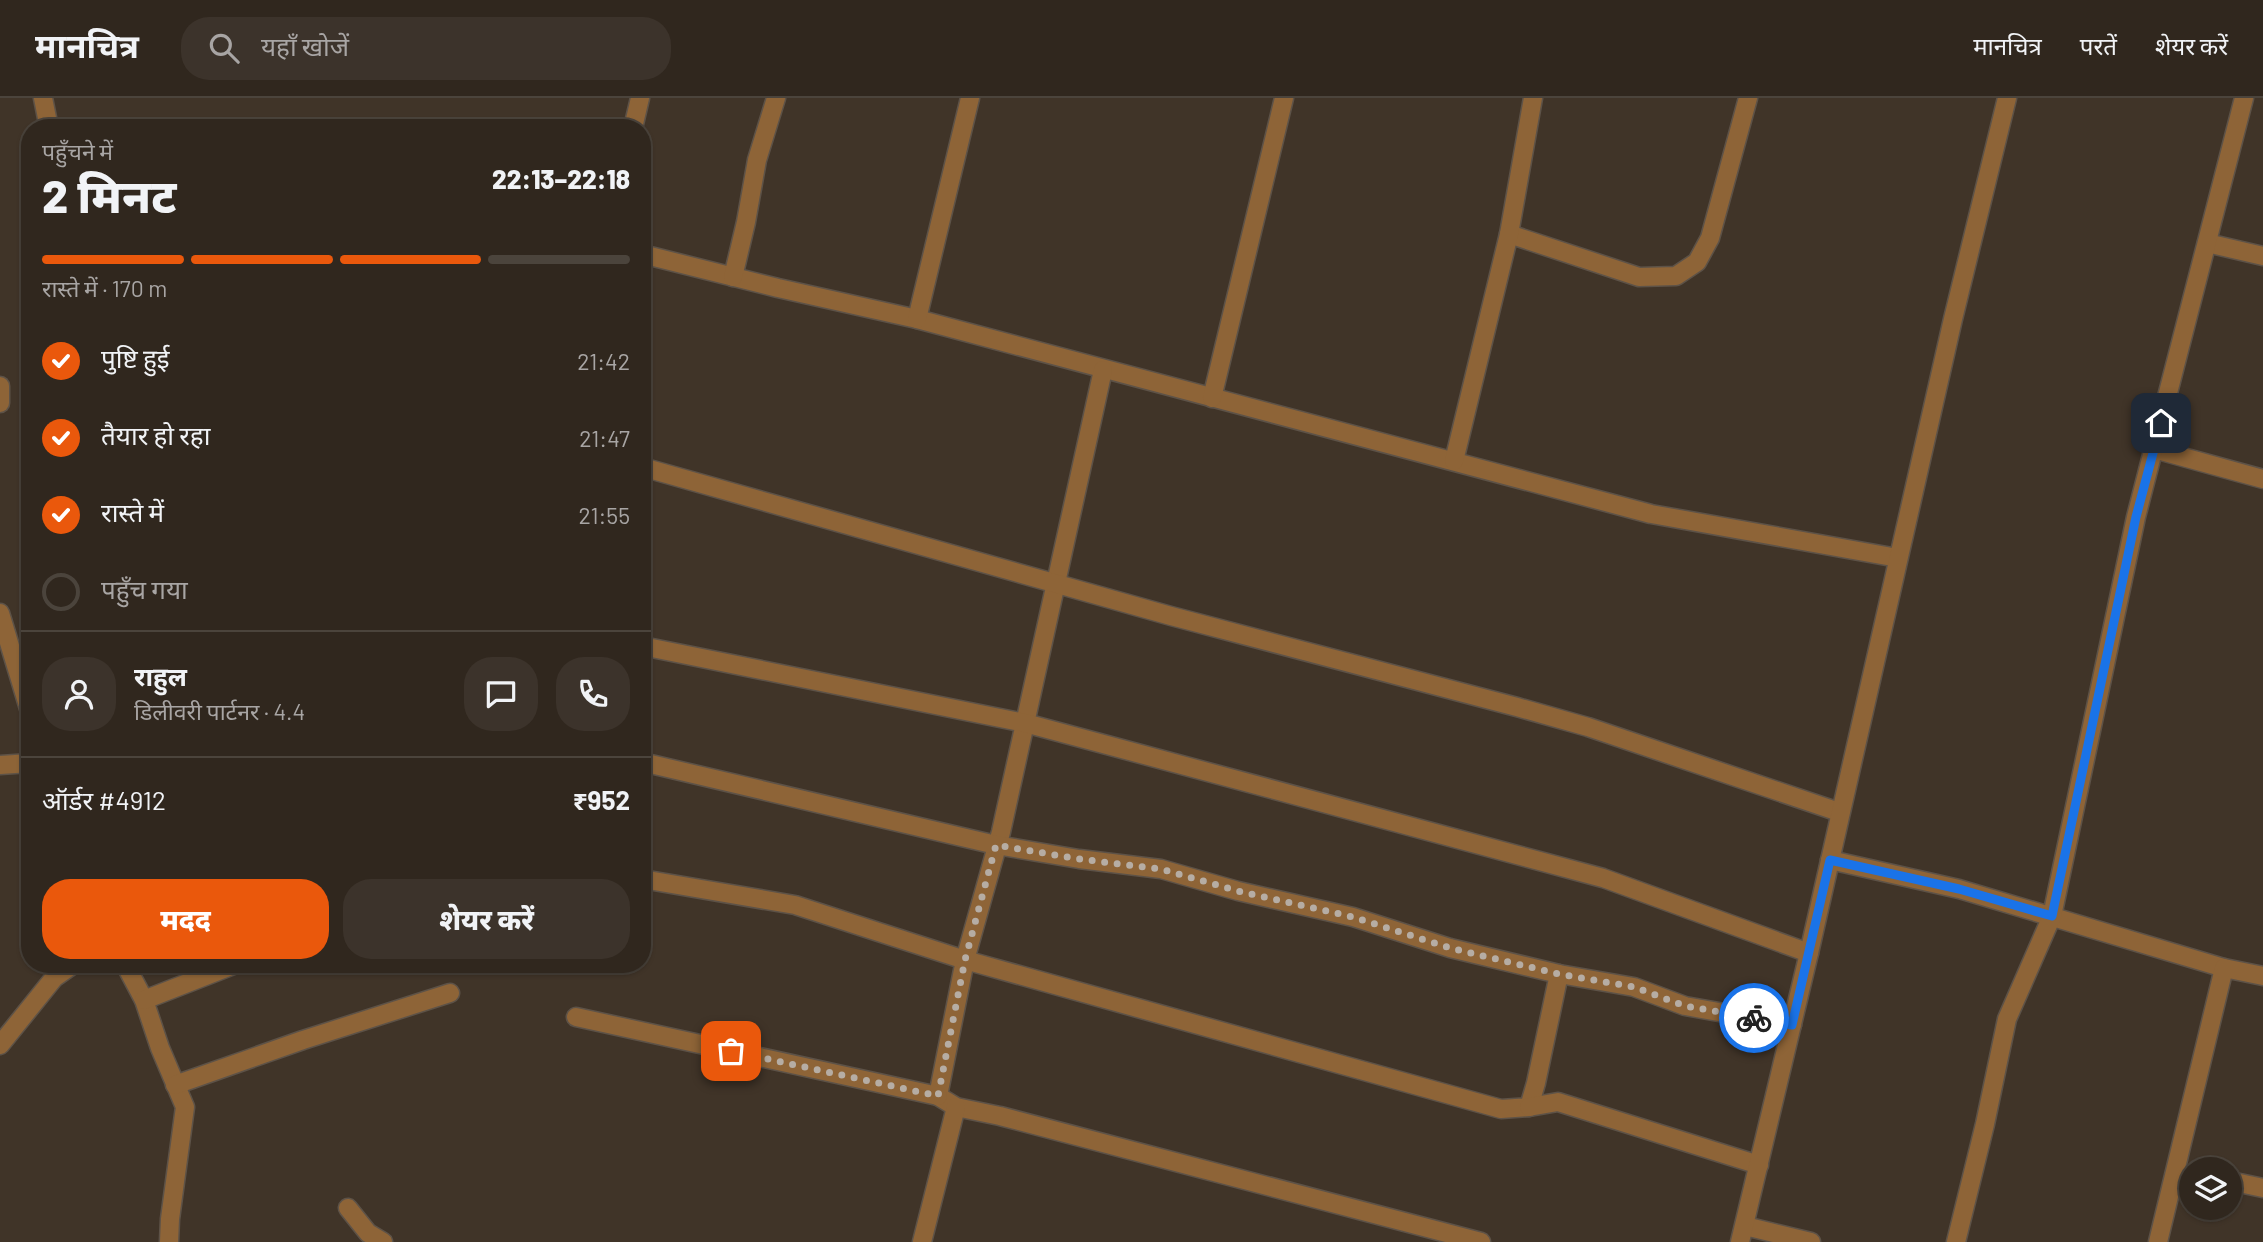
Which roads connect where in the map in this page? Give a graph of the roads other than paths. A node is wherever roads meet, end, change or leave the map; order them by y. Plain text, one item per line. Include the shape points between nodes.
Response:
1 (43, 98) edge
2 (640, 98) edge
3 (775, 98) edge
4 (970, 98) edge
5 (1284, 98) edge
6 (1533, 98) edge
7 (1748, 98) edge
8 (2007, 98) edge
9 (2244, 98) edge
10 (47, 119) edge
11 (635, 119) edge
12 (1509, 234) junction
13 (2207, 243) junction
14 (651, 253) edge
15 (2263, 257) edge
16 (733, 277) junction
17 (917, 319) junction
18 (1103, 370) junction
19 (0, 386) edge
20 (1212, 398) junction
21 (0, 403) edge
22 (2154, 449) junction
23 (1454, 461) junction
24 (651, 470) edge
25 (2263, 479) edge
26 (1898, 558) junction
27 (1056, 583) junction
28 (0, 613) edge
29 (651, 648) edge
30 (21, 682) edge
31 (1025, 723) junction
32 (21, 764) edge
33 (651, 764) edge
34 (0, 765) edge
35 (1839, 812) junction
36 (996, 845) junction
37 (1830, 860) junction
38 (651, 880) edge
39 (2052, 916) junction
40 (1809, 953) junction
41 (965, 960) junction
42 (2224, 968) junction
43 (61, 973) edge
44 (130, 973) edge
45 (213, 973) edge
46 (1559, 974) junction
47 (2263, 976) edge
48 (450, 993) dead end
49 (144, 1000) junction
50 (576, 1017) dead end
51 (1792, 1025) junction
52 (0, 1045) edge
53 (175, 1085) junction
54 (938, 1096) junction
55 (956, 1107) junction
56 (1529, 1107) junction
57 (2186, 1157) edge
58 (1759, 1165) junction
59 (2179, 1182) edge
60 (2242, 1184) edge
61 (2263, 1188) edge
62 (348, 1208) dead end
63 (1742, 1234) edge
64 (169, 1242) edge
65 (383, 1242) edge
66 (922, 1242) edge
67 (1481, 1242) edge
68 (1811, 1242) edge
69 (1956, 1242) edge
70 (2158, 1242) edge

1 - 10 street
2 - 11 street
3 - 16 street
4 - 17 street
5 - 20 street
6 - 12 street
7 - 12 street via 1710,238 1697,262 1676,276 1639,277
8 - 26 street
9 - 13 street
12 - 23 street
13 - 15 street
13 - 22 street
14 - 16 street
16 - 17 street
17 - 18 street
18 - 20 street
18 - 27 street
19 - 21 street
20 - 23 street
22 - 25 street
22 - 39 street
23 - 26 street via 1651,514
24 - 27 street
26 - 35 street
27 - 31 street
27 - 35 street via 1588,727
28 - 30 street
29 - 31 street
31 - 36 street
31 - 40 street via 1603,878
32 - 34 street
33 - 36 street
35 - 37 street
36 - 41 street
36 - 46 street via 1161,869
37 - 39 street
37 - 40 street
38 - 41 street via 794,905
39 - 42 street
39 - 69 street via 2007,1019
40 - 51 street
41 - 54 street
41 - 56 street via 1501,1109
42 - 47 street
42 - 57 street
43 - 52 street
44 - 49 street
45 - 49 street
46 - 51 street via 1634,987 1685,1006
46 - 56 street
48 - 53 street
49 - 53 street
50 - 54 street
51 - 58 street
53 - 64 street via 185,1107
54 - 55 street
55 - 66 street
55 - 67 street
56 - 58 street via 1558,1102
58 - 63 street
59 - 70 street
60 - 61 street
62 - 65 street via 368,1233
63 - 68 street

